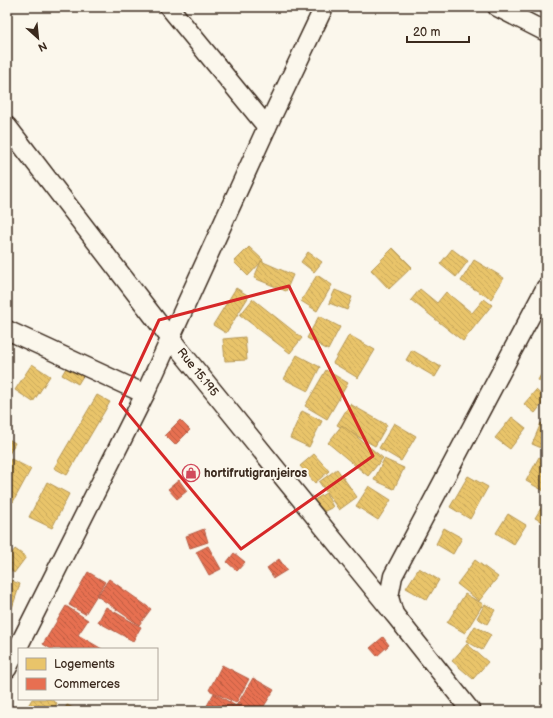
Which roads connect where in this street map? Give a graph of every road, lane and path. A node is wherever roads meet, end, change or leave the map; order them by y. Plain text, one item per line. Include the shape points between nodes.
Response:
1 (169, 7) edge
2 (324, 7) edge
3 (497, 7) edge
4 (546, 32) edge
5 (7, 126) edge
6 (267, 128) junction
7 (546, 287) edge
8 (7, 330) edge
9 (170, 338) junction
10 (144, 394) junction
11 (394, 614) junction
12 (7, 669) edge
13 (471, 711) edge

1 - 6 street
2 - 6 street
3 - 4 street
5 - 9 street, Rue 15.195
6 - 9 street
7 - 11 street via 393,576 389,597
8 - 10 street
9 - 10 street
9 - 11 street, Rue 15.195
10 - 12 street
11 - 13 street, Rue 15.195

